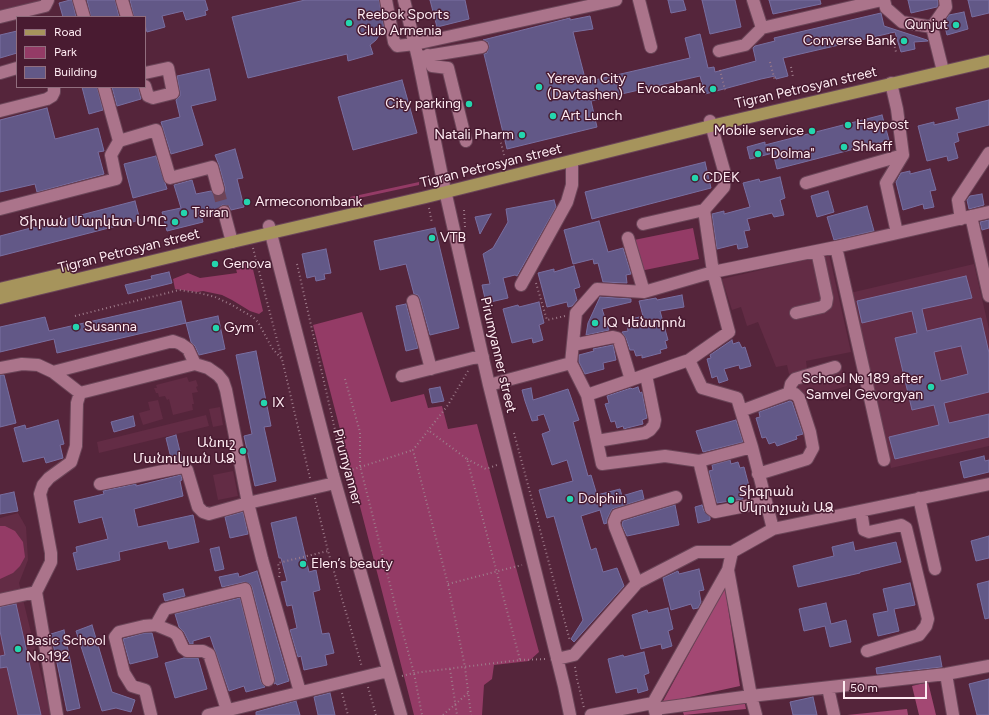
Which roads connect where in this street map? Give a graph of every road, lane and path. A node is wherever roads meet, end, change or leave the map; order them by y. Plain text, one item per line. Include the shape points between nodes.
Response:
1 (79, 0) edge
2 (122, 0) edge
3 (386, 0) edge
4 (404, 0) edge
5 (616, 0) edge
6 (639, 0) edge
7 (753, 0) edge
8 (883, 0) edge
9 (945, 0) edge
10 (47, 8) edge
11 (84, 16) edge
12 (127, 16) edge
13 (0, 18) edge
14 (932, 27) junction
15 (762, 28) junction
16 (892, 34) dead end
17 (415, 44) junction
18 (482, 47) dead end
19 (651, 47) dead end
20 (719, 51) dead end
21 (896, 52) dead end
22 (989, 54) edge
23 (423, 57) junction
24 (989, 60) edge
25 (770, 62) dead end
26 (790, 67) dead end
27 (16, 68) edge
28 (942, 68) junction
29 (720, 70) dead end
30 (0, 73) edge
31 (146, 73) edge
32 (793, 77) dead end
33 (775, 81) dead end
34 (891, 83) junction
35 (54, 88) edge
36 (104, 88) edge
37 (146, 88) edge
38 (725, 90) dead end
39 (0, 111) edge
40 (711, 124) junction
41 (504, 134) dead end
42 (119, 141) junction
43 (466, 141) dead end
44 (989, 153) edge
45 (903, 154) junction
46 (504, 155) dead end
47 (572, 161) junction
48 (806, 183) dead end
49 (218, 189) tunnel mouth
50 (445, 189) junction
51 (429, 207) dead end
52 (0, 209) edge
53 (464, 210) dead end
54 (704, 210) junction
55 (224, 212) tunnel mouth
56 (989, 212) edge
57 (966, 218) junction
58 (432, 223) dead end
59 (643, 224) dead end
60 (270, 229) junction
61 (465, 229) dead end
62 (897, 232) junction
63 (231, 238) junction
64 (628, 238) dead end
65 (836, 247) junction
66 (253, 248) dead end
67 (817, 251) junction
68 (297, 264) dead end
69 (713, 272) junction
70 (534, 278) dead end
71 (521, 284) dead end
72 (0, 289) edge
73 (644, 292) junction
74 (989, 296) edge
75 (0, 298) edge
76 (413, 301) dead end
77 (796, 312) dead end
78 (576, 313) junction
79 (75, 316) dead end
80 (573, 345) junction
81 (483, 357) junction
82 (282, 359) junction
83 (688, 360) junction
84 (571, 363) junction
85 (195, 364) junction
86 (835, 367) dead end
87 (0, 368) edge
88 (430, 368) junction
89 (470, 368) dead end
90 (53, 372) junction
91 (646, 375) junction
92 (402, 376) dead end
93 (345, 379) dead end
94 (632, 380) junction
95 (489, 385) junction
96 (80, 393) junction
97 (789, 393) junction
98 (587, 395) junction
99 (741, 411) junction
100 (513, 428) dead end
101 (428, 430) junction
102 (597, 441) junction
103 (752, 447) junction
104 (412, 450) junction
105 (341, 456) dead end
106 (467, 459) junction
107 (884, 460) dead end
108 (700, 461) junction
109 (499, 464) dead end
110 (360, 466) junction
111 (758, 474) junction
112 (341, 481) junction
113 (100, 484) dead end
114 (989, 484) edge
115 (312, 488) junction
116 (676, 497) dead end
117 (919, 498) junction
118 (766, 502) junction
119 (248, 503) junction
120 (860, 511) junction
121 (773, 529) junction
122 (328, 551) junction
123 (732, 552) junction
124 (525, 564) dead end
125 (935, 569) dead end
126 (728, 570) junction
127 (496, 572) junction
128 (278, 580) dead end
129 (637, 583) junction
130 (448, 584) junction
131 (36, 592) junction
132 (0, 600) edge
133 (156, 625) junction
134 (867, 650) dead end
135 (574, 655) junction
136 (557, 659) junction
137 (520, 660) junction
138 (989, 666) edge
139 (465, 667) junction
140 (450, 669) junction
141 (414, 673) junction
142 (393, 674) junction
143 (946, 674) junction
144 (365, 676) junction
145 (268, 680) dead end
146 (339, 682) junction
147 (828, 688) junction
148 (300, 692) junction
149 (468, 693) junction
150 (751, 696) junction
151 (455, 705) junction
152 (655, 709) edge
153 (227, 710) junction
154 (58, 715) edge
155 (151, 715) edge
156 (209, 715) edge
157 (348, 715) edge
158 (376, 715) edge
159 (401, 715) edge
160 (422, 715) edge
161 (443, 715) edge
162 (457, 715) edge
163 (471, 715) edge
164 (570, 715) edge
165 (585, 715) edge
166 (591, 715) edge
167 (756, 715) edge
168 (834, 715) edge
169 (953, 715) edge

1 - 11 street
2 - 12 street
3 - 17 street via 394,42 397,46
4 - 17 street, Pirumyanner street
5 - 17 street
6 - 19 street
7 - 15 street
8 - 14 street via 886,8 902,22
8 - 15 street
9 - 14 street via 946,7
10 - 13 street
14 - 28 street
15 - 20 street via 745,44
16 - 21 path
17 - 23 street, Pirumyanner street
18 - 23 street
22 - 28 main road, Tigran Petrosyan street
23 - 43 street via 432,66 448,68
23 - 50 street, Pirumyanner street
24 - 28 main road, Tigran Petrosyan street
25 - 33 path
26 - 32 path
27 - 30 street
28 - 34 main road, Tigran Petrosyan street
28 - 40 main road, Tigran Petrosyan street
29 - 38 path
31 - 37 street via 168,68 173,93 153,98 148,96
34 - 40 main road, Tigran Petrosyan street
34 - 45 street via 898,109
35 - 39 street via 52,96 48,99
36 - 42 street
40 - 47 main road, Tigran Petrosyan street
40 - 50 main road, Tigran Petrosyan street
40 - 54 street via 725,180 724,187
41 - 46 path via 499,135
42 - 49 street via 156,130 170,178 212,167
42 - 52 street via 111,155 116,179
44 - 57 street via 958,200
45 - 48 street
45 - 62 street via 886,183
47 - 50 main road, Tigran Petrosyan street
47 - 71 street via 572,185 567,202
50 - 60 main road, Tigran Petrosyan street
50 - 81 street, Pirumyanner street
51 - 58 path
53 - 61 path
54 - 59 street
54 - 69 street
55 - 63 street
56 - 57 street
57 - 62 street
57 - 74 street
60 - 63 main road, Tigran Petrosyan street
60 - 112 street, Pirumyanner
62 - 65 street
63 - 72 main road, Tigran Petrosyan street
63 - 75 main road, Tigran Petrosyan street
64 - 73 street
65 - 67 street
65 - 107 street
66 - 82 path
67 - 69 street
67 - 77 street via 826,304
68 - 105 path
69 - 73 street
69 - 83 street via 729,332
70 - 78 path via 547,320
73 - 78 street via 597,289
76 - 88 street
78 - 80 street
79 - 82 path via 179,290 199,293 215,297 253,317
80 - 84 street
80 - 94 street via 617,338
81 - 88 street
81 - 95 street, Pirumyanner street
82 - 115 path
83 - 91 street
83 - 99 street via 702,388 737,398
84 - 95 street
84 - 98 street
85 - 90 street via 188,349 173,341
85 - 96 street
85 - 119 street via 208,368 223,381
86 - 97 street via 796,379 791,384
87 - 90 street via 27,364 38,365
88 - 92 street
89 - 101 path via 448,405
90 - 96 street
91 - 94 street
91 - 102 street via 654,425 645,434
93 - 110 path via 360,432
94 - 98 street
95 - 136 street, Pirumyanner street
96 - 131 street via 77,403 76,446 71,462 49,478 40,494 51,562
97 - 99 street
97 - 111 street via 795,394 798,398 810,432 813,448 811,454 807,459
98 - 102 street
99 - 103 street
100 - 135 path
101 - 104 path
101 - 106 path
102 - 108 street via 602,464 665,456
103 - 108 street
103 - 111 street
104 - 110 path
104 - 130 path
106 - 109 path via 486,469
106 - 127 path
108 - 118 street via 711,509 715,512
110 - 112 path via 345,472
110 - 141 path
111 - 118 street
112 - 115 street
112 - 142 street, Pirumyanner
113 - 119 street via 183,467 187,470 198,507 203,512 208,514
114 - 117 street
115 - 119 street
115 - 122 path
116 - 129 street via 617,515 615,527
117 - 120 street
117 - 125 street
118 - 121 street
119 - 148 street
120 - 121 street
120 - 134 street via 864,530 869,532 902,525 906,528 928,619 919,635
121 - 123 street
122 - 128 path via 278,563
122 - 144 path
123 - 126 street
123 - 129 street via 697,552
124 - 127 path
126 - 150 street
126 - 152 street
127 - 130 path
127 - 137 path
129 - 135 street
130 - 139 path
131 - 132 street
131 - 154 street
133 - 145 street via 164,609 245,589
133 - 153 street via 177,635 187,651 203,651 209,654
133 - 155 street via 119,632 114,637 124,673 132,686 145,690
135 - 136 street
135 - 165 path
136 - 137 path
136 - 164 street, Pirumyanner street
137 - 139 path
138 - 143 street
139 - 140 path
139 - 149 path
140 - 141 path
140 - 151 path
141 - 142 path
141 - 160 path
142 - 144 street
142 - 159 street, Pirumyanner
143 - 147 street
143 - 169 street
144 - 146 street
144 - 158 path
146 - 148 street
146 - 157 path
147 - 150 street
147 - 168 street
148 - 153 street
149 - 151 path
149 - 163 path
150 - 152 street
150 - 167 street
151 - 161 path
151 - 162 path
152 - 166 street
153 - 156 street

